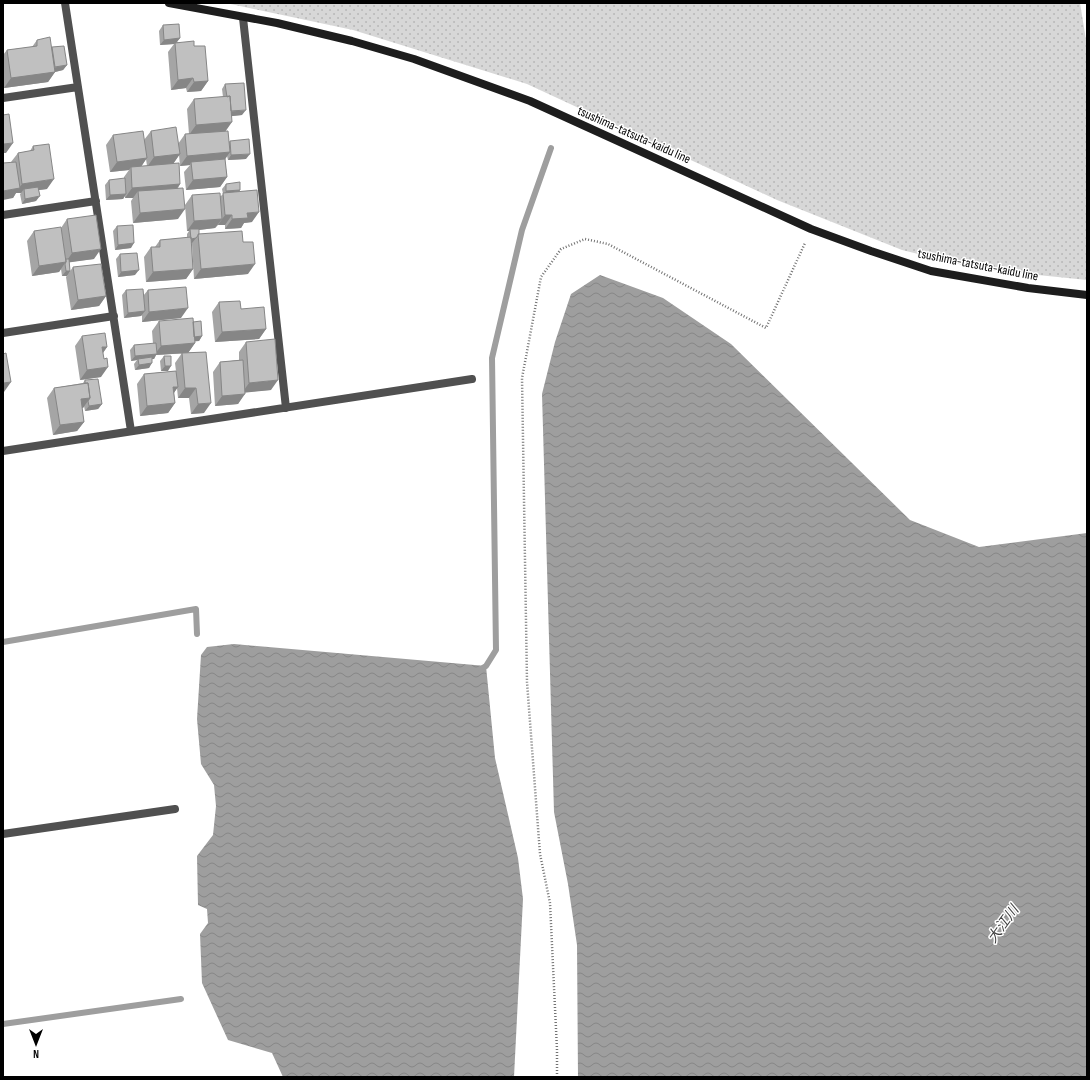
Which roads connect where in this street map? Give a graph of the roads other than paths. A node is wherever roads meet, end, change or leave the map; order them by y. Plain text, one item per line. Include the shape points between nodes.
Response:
1 (65, 3) edge
2 (169, 3) edge
3 (243, 18) junction
4 (78, 87) junction
5 (3, 98) edge
6 (96, 202) junction
7 (3, 215) edge
8 (1087, 295) edge
9 (114, 316) junction
10 (3, 333) edge
11 (472, 379) dead end
12 (286, 408) junction
13 (131, 432) junction
14 (3, 451) edge
15 (175, 809) dead end
16 (3, 834) edge

1 - 4 street
2 - 3 main road, tsushima-tatsuta-kaidu line
3 - 8 main road, tsushima-tatsuta-kaidu line via 277,23 358,43 479,82 530,101 812,229 931,271 1028,288
3 - 12 street
4 - 5 street
4 - 6 street
6 - 7 street
6 - 9 street
9 - 10 street
9 - 13 street
11 - 12 street
12 - 13 street
13 - 14 street
15 - 16 street

